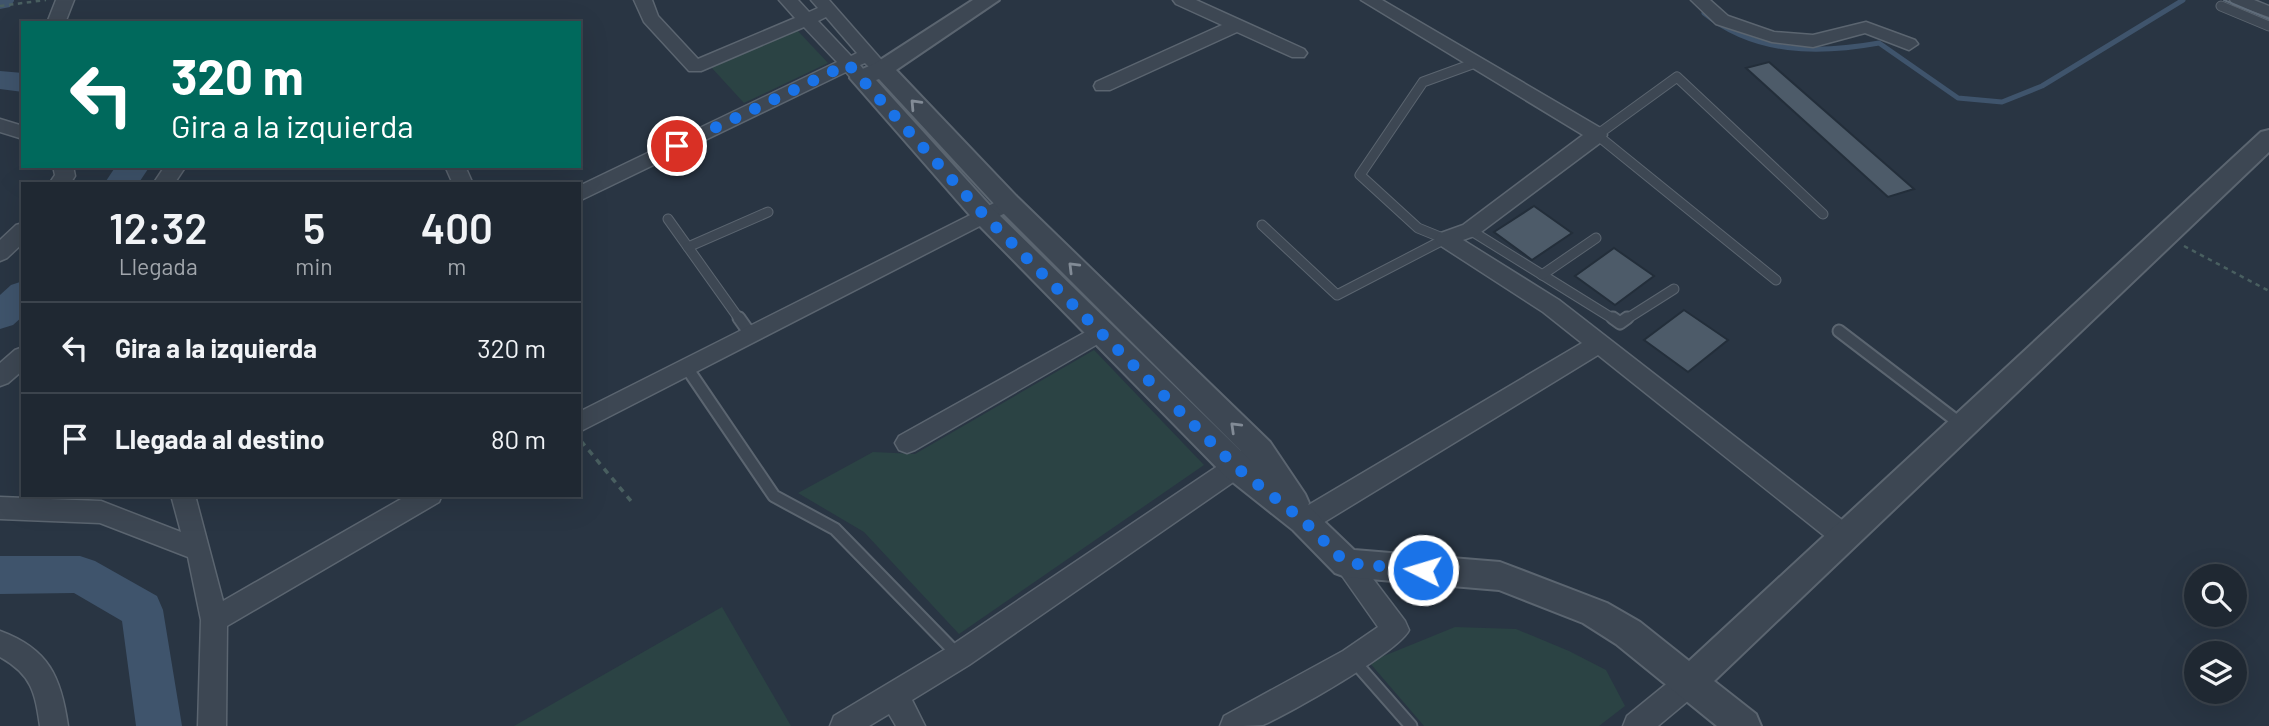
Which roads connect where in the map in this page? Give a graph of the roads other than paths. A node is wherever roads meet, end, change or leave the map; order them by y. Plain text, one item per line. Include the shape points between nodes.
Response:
1 (65, 0) edge
2 (643, 0) edge
3 (788, 0) edge
4 (988, 0) edge
5 (1183, 0) edge
6 (1370, 0) edge
7 (1700, 0) edge
8 (2239, 0) edge
9 (825, 5) edge
10 (2221, 6) dead end
11 (2269, 12) edge
12 (806, 20) junction
13 (57, 21) edge
14 (1237, 25) junction
15 (2269, 26) edge
16 (1909, 44) dead end
17 (1298, 53) dead end
18 (1475, 63) junction
19 (865, 66) junction
20 (1103, 86) dead end
21 (0, 125) edge
22 (21, 132) edge
23 (1597, 135) junction
24 (2269, 138) edge
25 (581, 193) edge
26 (1008, 203) junction
27 (768, 212) dead end
28 (1823, 214) dead end
29 (984, 215) junction
30 (668, 219) dead end
31 (1262, 225) dead end
32 (1470, 230) junction
33 (21, 232) edge
34 (1596, 238) dead end
35 (1445, 239) junction
36 (688, 247) junction
37 (0, 253) edge
38 (1542, 275) junction
39 (1776, 280) dead end
40 (1674, 289) dead end
41 (1839, 331) dead end
42 (1100, 332) junction
43 (751, 335) junction
44 (1600, 343) junction
45 (21, 358) edge
46 (687, 368) junction
47 (0, 377) edge
48 (581, 422) edge
49 (1964, 427) junction
50 (907, 443) dead end
51 (1261, 451) junction
52 (1236, 467) junction
53 (184, 497) edge
54 (427, 497) edge
55 (0, 508) edge
56 (1304, 521) junction
57 (1846, 538) junction
58 (199, 550) junction
59 (1346, 563) junction
60 (214, 620) junction
61 (0, 643) edge
62 (959, 656) junction
63 (1353, 660) junction
64 (1691, 681) junction
65 (894, 696) junction
66 (54, 726) edge
67 (212, 726) edge
68 (844, 726) edge
69 (911, 726) edge
70 (1234, 726) edge
71 (1411, 726) edge
72 (1637, 726) edge
73 (1744, 726) edge

1 - 13 street
2 - 12 street via 650,18 695,67
3 - 12 street
4 - 19 street
5 - 14 street
6 - 18 street
7 - 16 street via 1722,20 1772,37 1813,41 1866,27
8 - 11 street
9 - 12 street
9 - 19 street
10 - 15 lane
12 - 19 street
14 - 17 street
14 - 20 street
18 - 23 street
18 - 35 lane via 1423,82 1360,175 1418,228
19 - 25 street
26 -> 19 street
19 - 29 street
21 - 22 street
23 - 28 lane via 1677,77
23 - 32 street
23 - 39 lane
24 - 49 street
26 - 29 street
51 -> 26 street
27 - 36 lane
29 - 42 street
29 - 43 street
30 - 36 lane
31 - 35 lane via 1337,295
32 - 35 street
32 - 38 lane
33 - 37 street
34 - 38 lane
35 - 44 street
36 - 43 lane
38 - 40 lane via 1620,323
41 - 49 lane
42 - 50 street
42 - 52 street
43 - 46 street
44 - 56 street
44 - 57 street
45 - 47 street
46 - 48 street
46 - 62 lane via 774,496 835,529
49 - 57 street
51 - 52 street
51 - 56 street
52 - 56 street
52 - 62 street
53 - 58 street
54 - 60 street
55 - 58 street via 100,512
56 - 59 street
57 - 64 street
58 - 60 street
59 - 63 street via 1396,631
59 - 64 street via 1500,576 1595,613
60 - 67 street
61 - 66 street via 29,658 49,686
62 - 65 street
63 - 70 street
63 - 71 lane
64 - 72 street
64 - 73 street
65 - 68 street
65 - 69 street

